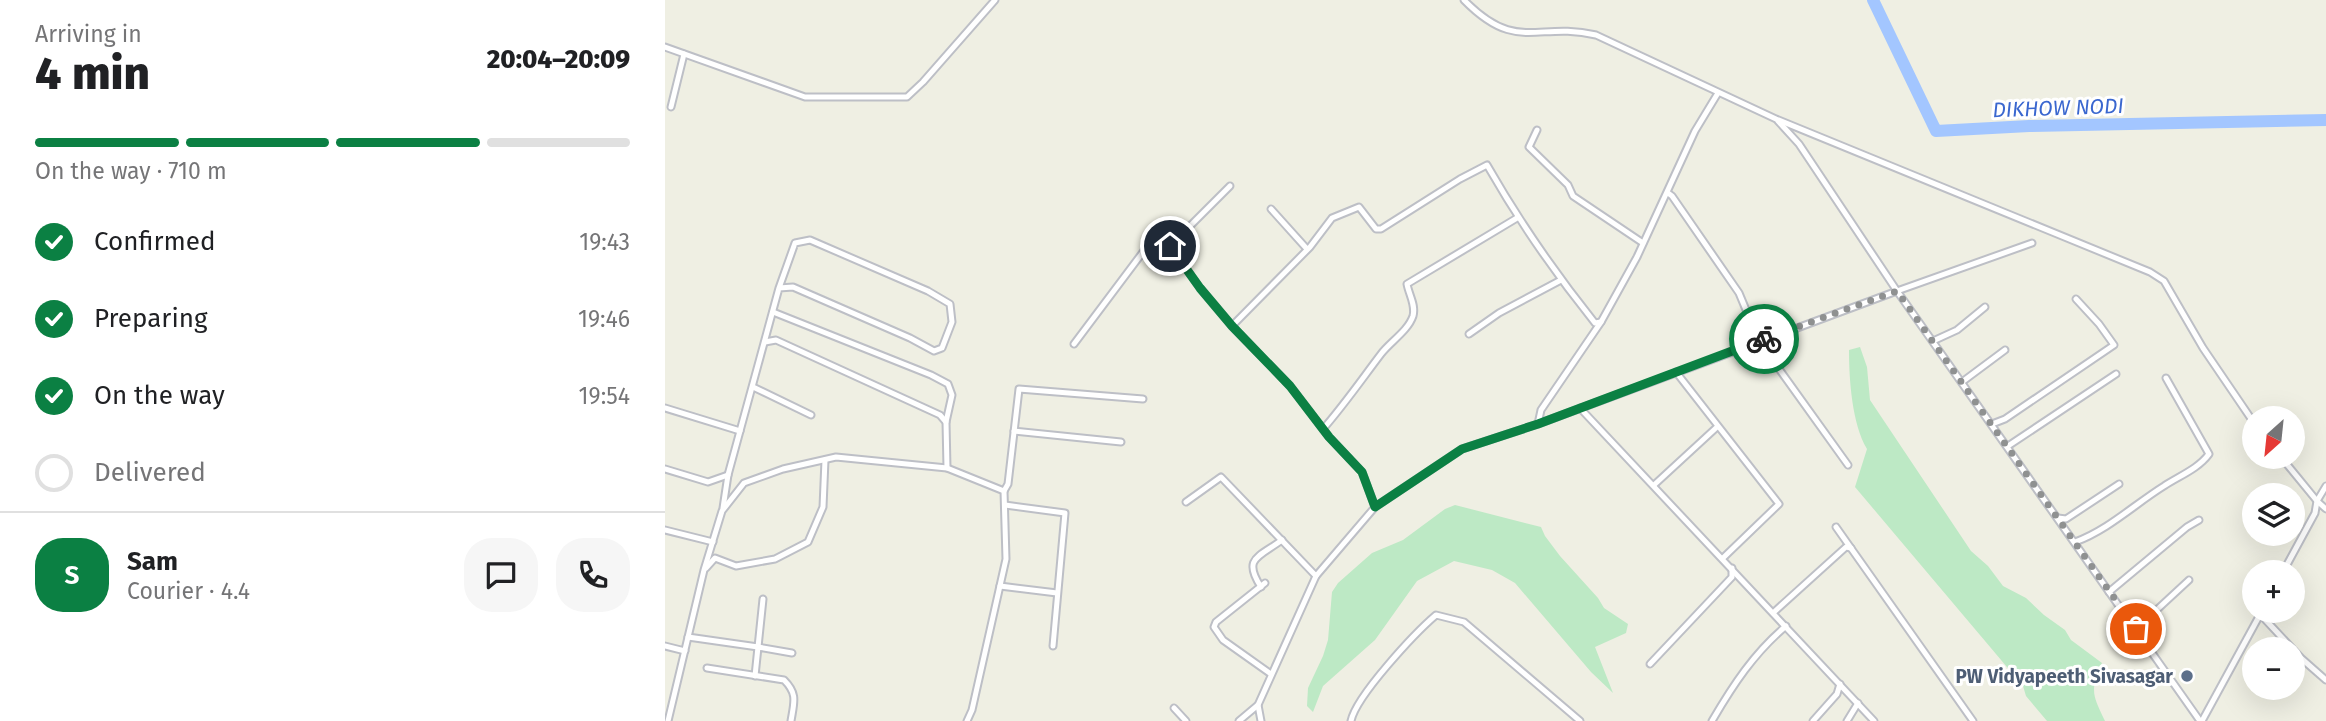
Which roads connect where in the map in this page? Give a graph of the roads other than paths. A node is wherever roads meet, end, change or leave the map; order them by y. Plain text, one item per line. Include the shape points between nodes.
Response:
1 (995, 0) edge
2 (1464, 0) edge
3 (665, 47) edge
4 (684, 54) junction
5 (1718, 93) junction
6 (671, 107) dead end
7 (1776, 119) junction
8 (1537, 130) dead end
9 (1230, 186) dead end
10 (1668, 193) junction
11 (1271, 209) dead end
12 (1517, 218) junction
13 (1643, 243) junction
14 (2032, 243) dead end
15 (1170, 246) junction
16 (1307, 249) junction
17 (1560, 281) junction
18 (779, 288) junction
19 (1897, 291) junction
20 (2076, 299) dead end
21 (1985, 307) dead end
22 (773, 312) junction
23 (1601, 322) junction
24 (1232, 326) junction
25 (1469, 334) dead end
26 (1759, 341) junction
27 (1933, 341) junction
28 (765, 342) junction
29 (1074, 344) dead end
30 (2005, 350) dead end
31 (1676, 372) junction
32 (2116, 374) dead end
33 (2167, 378) dead end
34 (1962, 382) junction
35 (753, 387) junction
36 (1143, 399) dead end
37 (2242, 406) edge
38 (665, 408) edge
39 (1580, 408) junction
40 (811, 415) dead end
41 (946, 422) junction
42 (1538, 424) junction
43 (1992, 424) junction
44 (1717, 427) junction
45 (1323, 429) junction
46 (740, 431) junction
47 (1014, 431) junction
48 (1121, 442) dead end
49 (2008, 446) junction
50 (825, 460) junction
51 (1848, 465) dead end
52 (947, 468) junction
53 (665, 469) edge
54 (2291, 469) edge
55 (728, 475) junction
56 (2119, 484) dead end
57 (1654, 485) junction
58 (2326, 486) edge
59 (1004, 491) junction
60 (2317, 501) junction
61 (1186, 502) dead end
62 (1005, 505) junction
63 (1375, 507) junction
64 (2326, 509) edge
65 (722, 511) junction
66 (2058, 518) junction
67 (2199, 520) dead end
68 (1836, 527) dead end
69 (665, 530) edge
70 (1282, 540) junction
71 (713, 542) junction
72 (2075, 542) junction
73 (1851, 548) junction
74 (1723, 558) junction
75 (2290, 560) edge
76 (1732, 568) junction
77 (704, 570) junction
78 (1317, 576) junction
79 (2189, 580) dead end
80 (1000, 586) junction
81 (2109, 592) junction
82 (1057, 593) junction
83 (763, 599) dead end
84 (1773, 613) junction
85 (2255, 623) edge
86 (2271, 623) edge
87 (1786, 626) junction
88 (2136, 629) junction
89 (688, 637) junction
90 (665, 646) edge
91 (1053, 646) dead end
92 (758, 647) junction
93 (685, 651) junction
94 (792, 653) dead end
95 (1650, 664) dead end
96 (707, 668) dead end
97 (1271, 674) junction
98 (755, 676) junction
99 (2326, 680) edge
100 (1840, 684) junction
101 (1858, 703) junction
102 (1258, 705) junction
103 (1174, 708) dead end
104 (668, 713) edge
105 (669, 721) edge
106 (791, 721) edge
107 (967, 721) edge
108 (1186, 721) edge
109 (1239, 721) edge
110 (1261, 721) edge
111 (1351, 721) edge
112 (1580, 721) edge
113 (1712, 721) edge
114 (1813, 721) edge
115 (1847, 721) edge
116 (1874, 721) edge
117 (1973, 721) edge
118 (2201, 721) edge

1 - 4 street via 907,97 805,97
2 - 5 street via 1497,27 1520,33 1580,31 1595,35
3 - 4 street
4 - 6 street
5 - 7 street
5 - 10 street via 1695,131
7 - 19 street via 1799,144
7 - 37 street via 2150,272 2164,281
8 - 13 street via 1529,147 1573,195
9 - 15 street
10 - 13 street
10 - 26 street via 1739,293
11 - 16 street
12 - 16 street via 1487,165 1381,229 1376,229 1359,207 1335,216
12 - 17 street
12 - 45 street via 1407,284 1414,314 1409,325
13 - 23 street
14 - 19 street
15 - 24 street
15 - 29 street via 1158,239 1149,244
16 - 24 street
17 - 23 street via 1595,323
17 - 25 street
18 - 18 street via 795,243 810,240 928,291 950,304 952,322 942,348 935,351 793,287
18 - 22 street
19 - 26 street
19 - 27 street
20 - 43 street via 2114,345
21 - 27 street via 1957,330
22 - 28 street
22 - 41 street via 949,384 952,396
23 - 42 street via 1541,410
24 - 45 street via 1290,386
26 - 31 street
26 - 51 street
27 - 34 street
28 - 35 street
28 - 41 street via 776,340 940,415
30 - 34 street
31 - 39 street
31 - 44 street
32 - 49 street
33 - 72 street via 2209,454 2203,463
34 - 43 street
35 - 40 street
35 - 46 street
36 - 47 street via 1019,389
38 - 46 street
39 - 42 street
39 - 57 street
41 - 52 street
42 - 63 street via 1462,449
43 - 49 street
44 - 57 street
44 - 74 street via 1779,504
45 - 63 street via 1362,472
46 - 55 street
47 - 48 street
47 - 59 street
49 - 66 street
50 - 52 street via 836,457
50 - 65 street via 744,483
50 - 77 street via 823,507 808,542 775,559 736,566 715,558
52 - 59 street
53 - 55 street via 708,482
54 - 60 street
55 - 65 street
56 - 66 street via 2066,519
57 - 74 street
58 - 60 street
59 - 62 street
60 - 64 street
60 - 75 street
61 - 70 street via 1221,477
62 - 80 street via 1006,559
62 - 82 street via 1065,513
63 - 78 street
65 - 71 street
66 - 72 street
67 - 81 street
68 - 73 street
69 - 71 street
70 - 78 street
70 - 97 street via 1251,567 1263,585 1214,626 1223,640
71 - 77 street
72 - 81 street
73 - 84 street via 1846,547
73 - 117 street
74 - 76 street
76 - 84 street
76 - 95 street via 1732,577
77 - 89 street
78 - 97 street
79 - 88 street
80 - 82 street
80 - 107 street
81 - 88 street
82 - 91 street
83 - 92 street
84 - 87 street
85 - 118 street
86 - 99 street
87 - 100 street
87 - 113 street via 1757,653
88 - 118 street
89 - 92 street
89 - 93 street
90 - 93 street
92 - 94 street
92 - 98 street
93 - 104 street
96 - 98 street
97 - 102 street
98 - 106 street via 784,680 793,689
100 - 101 street
100 - 114 street
101 - 115 street
101 - 116 street
102 - 109 street
102 - 110 street
103 - 108 street
104 - 105 street
111 - 112 street via 1365,695 1412,635 1436,615 1464,622

